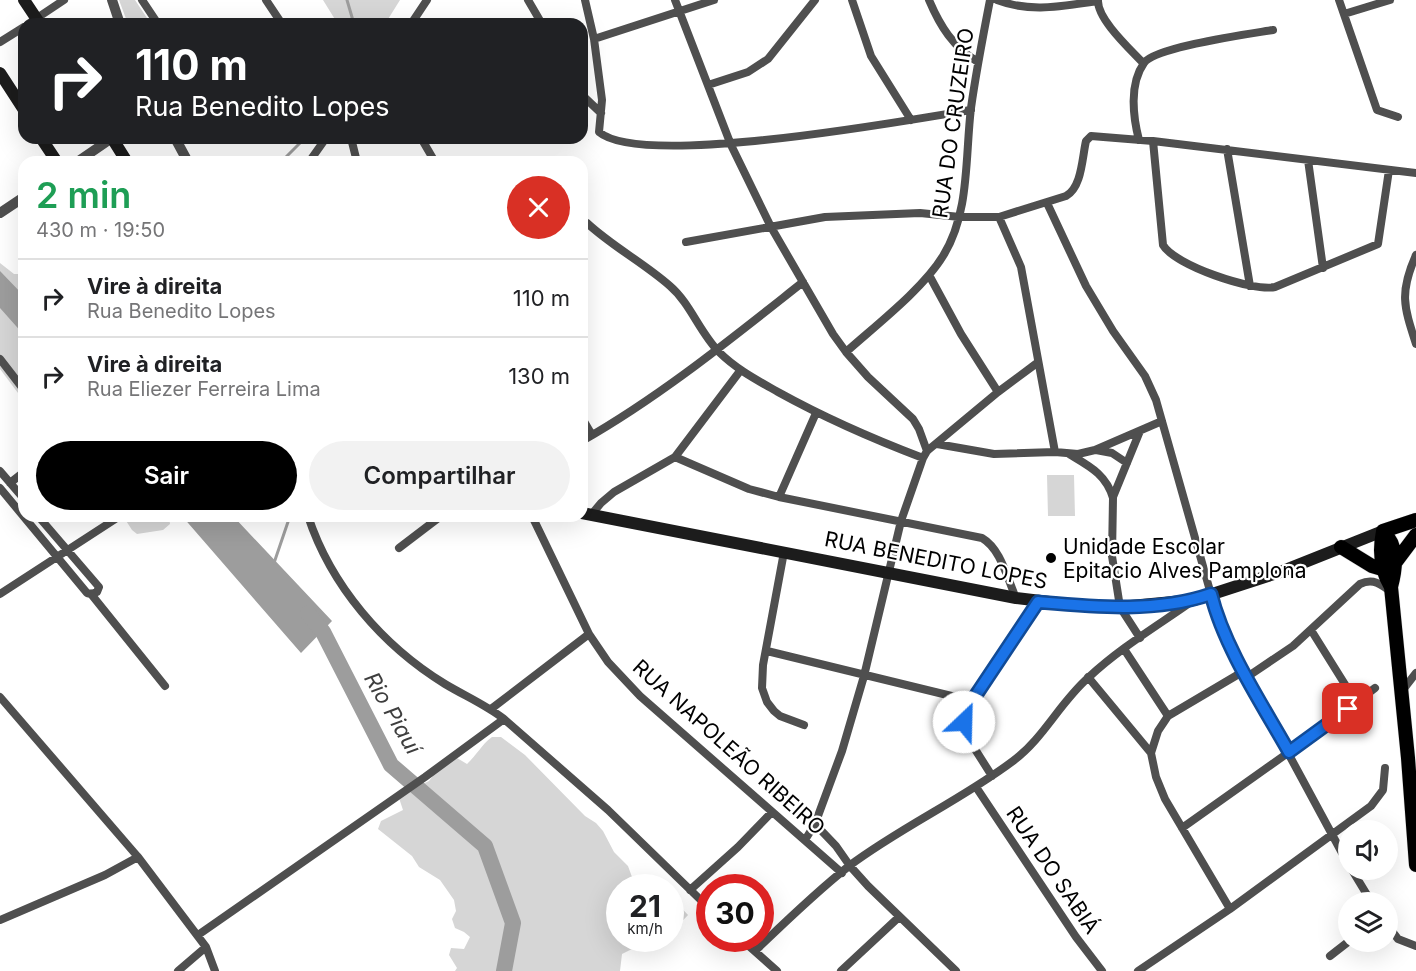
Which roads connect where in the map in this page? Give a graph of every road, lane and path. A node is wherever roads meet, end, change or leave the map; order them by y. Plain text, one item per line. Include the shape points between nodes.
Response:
1 (24, 0) edge
2 (64, 0) edge
3 (112, 0) edge
4 (142, 0) edge
5 (266, 0) edge
6 (427, 0) edge
7 (528, 0) edge
8 (585, 0) edge
9 (675, 0) edge
10 (714, 0) edge
11 (815, 0) edge
12 (852, 0) edge
13 (929, 0) edge
14 (990, 0) edge
15 (997, 0) edge
16 (1098, 0) edge
17 (1339, 0) edge
18 (1390, 0) edge
19 (679, 12) junction
20 (1344, 14) junction
21 (33, 18) edge
22 (40, 18) edge
23 (118, 18) edge
24 (154, 18) edge
25 (278, 18) edge
26 (415, 18) edge
27 (538, 18) edge
28 (1273, 30) dead end
29 (18, 31) edge
30 (594, 39) junction
31 (0, 42) edge
32 (978, 62) junction
33 (1143, 63) junction
34 (0, 72) edge
35 (708, 85) junction
36 (18, 100) edge
37 (588, 101) edge
38 (971, 110) junction
39 (601, 113) junction
40 (1398, 117) dead end
41 (910, 120) junction
42 (1139, 140) junction
43 (1153, 141) junction
44 (103, 144) edge
45 (731, 145) junction
46 (1227, 149) junction
47 (86, 156) edge
48 (1308, 160) junction
49 (1389, 170) junction
50 (1416, 173) edge
51 (18, 201) edge
52 (1047, 203) junction
53 (0, 213) edge
54 (960, 217) junction
55 (999, 217) junction
56 (588, 225) edge
57 (771, 227) junction
58 (687, 242) dead end
59 (1416, 255) edge
60 (1323, 268) junction
61 (929, 274) junction
62 (803, 282) junction
63 (1250, 286) junction
64 (1416, 344) edge
65 (717, 350) junction
66 (846, 352) junction
67 (0, 359) edge
68 (1037, 363) junction
69 (740, 371) junction
70 (18, 382) edge
71 (998, 392) junction
72 (816, 413) junction
73 (1162, 420) junction
74 (588, 428) edge
75 (1140, 431) junction
76 (592, 435) junction
77 (588, 437) edge
78 (937, 444) junction
79 (1095, 450) junction
80 (1055, 452) junction
81 (1069, 454) junction
82 (925, 455) junction
83 (675, 457) junction
84 (1127, 463) junction
85 (0, 471) edge
86 (18, 477) edge
87 (10, 483) junction
88 (0, 488) edge
89 (18, 492) edge
90 (779, 496) junction
91 (1113, 498) junction
92 (18, 502) edge
93 (14, 505) junction
94 (18, 510) edge
95 (588, 513) edge
96 (588, 514) edge
97 (1416, 520) edge
98 (901, 521) junction
99 (28, 522) edge
100 (43, 522) edge
101 (111, 522) edge
102 (310, 522) edge
103 (433, 522) edge
104 (535, 522) edge
105 (1383, 531) junction
106 (1416, 535) edge
107 (1341, 547) junction
108 (399, 548) dead end
109 (68, 551) junction
110 (784, 552) junction
111 (58, 558) junction
112 (1388, 566) junction
113 (890, 574) junction
114 (1391, 590) junction
115 (0, 594) edge
116 (91, 594) junction
117 (1211, 594) junction
118 (1016, 598) junction
119 (1194, 600) junction
120 (1038, 602) junction
121 (1120, 607) junction
122 (1311, 630) junction
123 (589, 634) junction
124 (1140, 638) junction
125 (1124, 649) junction
126 (767, 651) junction
127 (1416, 673) edge
128 (1246, 674) junction
129 (864, 676) junction
130 (1088, 677) junction
131 (165, 686) dead end
132 (1375, 688) dead end
133 (1401, 691) junction
134 (0, 697) edge
135 (972, 701) junction
136 (1356, 702) junction
137 (491, 709) junction
138 (1168, 716) junction
139 (504, 719) junction
140 (804, 725) dead end
141 (1289, 752) junction
142 (1151, 753) junction
143 (1412, 758) edge
144 (1385, 768) dead end
145 (992, 776) junction
146 (976, 787) junction
147 (772, 812) junction
148 (815, 824) junction
149 (1182, 828) junction
150 (1332, 835) junction
151 (805, 840) junction
152 (1338, 846) edge
153 (138, 857) junction
154 (1416, 865) edge
155 (850, 866) junction
156 (842, 873) junction
157 (690, 890) junction
158 (696, 896) edge
159 (1230, 909) junction
160 (899, 916) junction
161 (0, 920) edge
162 (774, 934) edge
163 (198, 935) junction
164 (1398, 939) edge
165 (1416, 946) edge
166 (206, 947) junction
167 (1338, 950) edge
168 (756, 952) edge
169 (1330, 956) dead end
170 (952, 970) edge
171 (178, 971) edge
172 (216, 971) edge
173 (777, 971) edge
174 (841, 971) edge
175 (1102, 971) edge
176 (1138, 971) edge

1 - 21 main road
2 - 22 street
3 - 23 street
4 - 24 street
5 - 25 street
6 - 26 street
7 - 27 street
8 - 30 street
9 - 19 street
10 - 19 street
11 - 35 street via 758,67
12 - 41 street via 871,56
13 - 32 street via 955,46
14 - 32 street, RUA DO CRUZEIRO
15 - 16 street via 1031,8
16 - 33 street via 1106,21
17 - 20 street
18 - 20 street
19 - 30 street
19 - 35 street
20 - 40 street via 1377,111
28 - 33 street via 1160,52
29 - 31 street
30 - 39 street
32 - 38 street, RUA DO CRUZEIRO
33 - 42 street via 1133,101
34 - 36 main road
35 - 45 street
37 - 39 street
38 - 41 street
38 - 54 street, RUA DO CRUZEIRO
39 - 45 street via 599,132 612,140 635,145
41 - 45 street
42 - 43 street
42 - 52 street via 1089,137 1074,191
43 - 46 street
43 - 63 street via 1165,249 1202,270
44 - 47 street
45 - 57 street
46 - 48 street
46 - 63 street
48 - 49 street
48 - 60 street
49 - 50 street
49 - 60 street via 1378,244
51 - 53 street
52 - 55 street
52 - 73 street via 1086,286 1145,376
54 - 55 street
54 - 57 street via 920,213 861,215
54 - 61 street, RUA DO CRUZEIRO via 948,246
55 - 68 street via 1021,267
56 - 65 street via 672,287
57 - 58 street
57 - 62 street
59 - 64 street via 1404,289 1407,317
60 - 63 street via 1268,289
61 - 66 street, RUA DO CRUZEIRO
61 - 71 street
62 - 65 street
62 - 66 street
65 - 69 street
65 - 76 street
66 - 82 street via 913,419
67 - 70 street
68 - 71 street
68 - 80 street
69 - 72 street
69 - 83 street
71 - 78 street
72 - 82 street
72 - 90 street
73 - 75 street
73 - 117 street
74 - 76 street
75 - 79 street
75 - 84 street
76 - 77 street
78 - 80 street via 994,454
78 - 82 street
79 - 81 street
79 - 84 street via 1112,453
80 - 81 street
81 - 91 street via 1098,472
82 - 98 street
83 - 90 street via 749,489
83 - 95 street via 614,492
84 - 91 street
85 - 87 street
86 - 87 street
87 - 89 street
88 - 93 street
90 - 98 street
91 - 121 street via 1112,556
92 - 93 street
93 - 94 street
96 - 110 main road, RUA BENEDITO LOPES
97 - 105 main road, RUA BENEDITO LOPES
98 - 113 street
98 - 118 street via 987,541
99 - 111 street
100 - 109 street
101 - 109 street
102 - 137 street via 320,548 339,579 379,632 445,684
103 - 108 street
104 - 123 street, RUA NAPOLEÃO RIBEIRO
105 - 107 main road, RUA BENEDITO LOPES
105 - 112 main road via 1394,545
106 - 112 main road
107 - 112 main road via 1372,566
107 - 117 main road, RUA BENEDITO LOPES
109 - 111 street
109 - 116 street via 99,588
110 - 113 main road, RUA BENEDITO LOPES
110 - 126 street
111 - 115 street
111 - 116 street
112 - 114 main road
113 - 118 main road, RUA BENEDITO LOPES
113 - 129 street
114 - 122 street via 1371,581 1360,584
114 - 133 main road
116 - 131 street
117 - 119 main road, RUA BENEDITO LOPES
117 - 128 street
118 - 120 main road, RUA BENEDITO LOPES
119 - 121 main road, RUA BENEDITO LOPES
119 - 124 street
120 - 121 main road, RUA BENEDITO LOPES
120 - 135 street
121 - 124 street
122 - 128 street via 1280,656
122 - 136 street
123 - 137 street
123 - 147 street, RUA NAPOLEÃO RIBEIRO via 640,696
124 - 125 street
125 - 130 street
125 - 138 street
126 - 129 street
126 - 140 street via 761,680 767,702 780,717
127 - 133 street
128 - 138 street
128 - 141 street
129 - 135 street
129 - 148 street
130 - 142 street
130 - 145 street via 1029,748
132 - 136 street
133 - 143 main road
134 - 153 street
135 - 145 street via 964,728
136 - 141 street
137 - 139 street
138 - 142 street
139 - 157 street via 608,810
139 - 163 street
141 - 149 street
141 - 150 street
142 - 149 street via 1159,787
143 - 154 main road
144 - 150 street via 1385,782 1378,798
145 - 146 street
146 - 155 street
146 - 175 street, RUA DO SABIÁ
147 - 151 street, RUA NAPOLEÃO RIBEIRO
147 - 157 street
148 - 151 street
148 - 155 street
149 - 159 street
150 - 152 street
150 - 159 street
151 - 156 street, RUA NAPOLEÃO RIBEIRO
153 - 161 street
153 - 163 street
155 - 156 street
155 - 160 street
156 - 162 street
157 - 158 street
159 - 176 street
160 - 170 street
160 - 174 street
163 - 166 street
164 - 165 street
166 - 171 street
166 - 172 street
167 - 169 street
168 - 173 street

